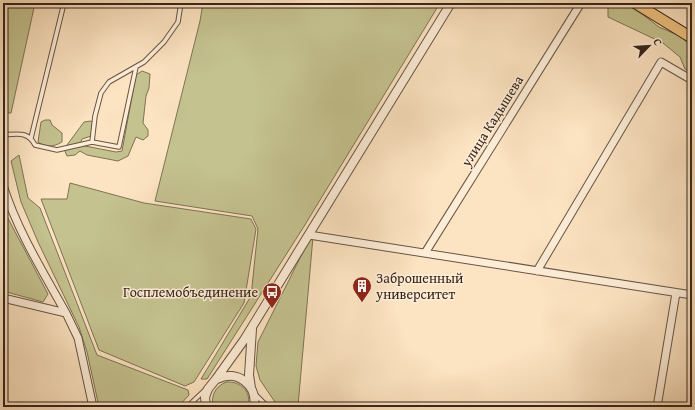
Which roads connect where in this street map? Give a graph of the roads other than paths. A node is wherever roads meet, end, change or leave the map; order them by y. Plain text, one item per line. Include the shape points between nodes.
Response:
1 (64, 3) edge
2 (181, 3) edge
3 (451, 3) edge
4 (581, 3) edge
5 (635, 3) edge
6 (692, 38) edge
7 (136, 67) junction
8 (692, 80) edge
9 (3, 135) edge
10 (31, 138) junction
11 (92, 142) junction
12 (3, 185) edge
13 (309, 235) junction
14 (425, 253) junction
15 (537, 271) junction
16 (676, 293) junction
17 (692, 295) edge
18 (3, 298) edge
19 (66, 314) junction
20 (252, 326) junction
21 (213, 382) junction
22 (251, 388) junction
23 (93, 407) edge
24 (186, 407) edge
25 (206, 407) edge
26 (254, 407) edge
27 (268, 407) edge
28 (657, 407) edge

1 - 10 lane
2 - 7 lane via 178,22 164,42
3 - 13 street
4 - 14 street, улица Кадышева
5 - 6 main road
7 - 11 lane via 109,82 101,93
7 - 11 lane via 119,147
8 - 15 street via 661,62
9 - 10 lane via 22,134
10 - 11 lane via 35,145 57,150
12 - 19 street via 17,222
13 - 14 street
13 - 20 street
14 - 15 street
15 - 16 street
16 - 17 street
16 - 28 street
18 - 19 street
19 - 23 street via 78,338
20 - 21 street
20 - 22 street via 249,375
21 - 22 street via 227,376 235,376 243,379
21 - 24 lane
21 - 25 street via 205,396
22 - 26 street
22 - 27 lane

